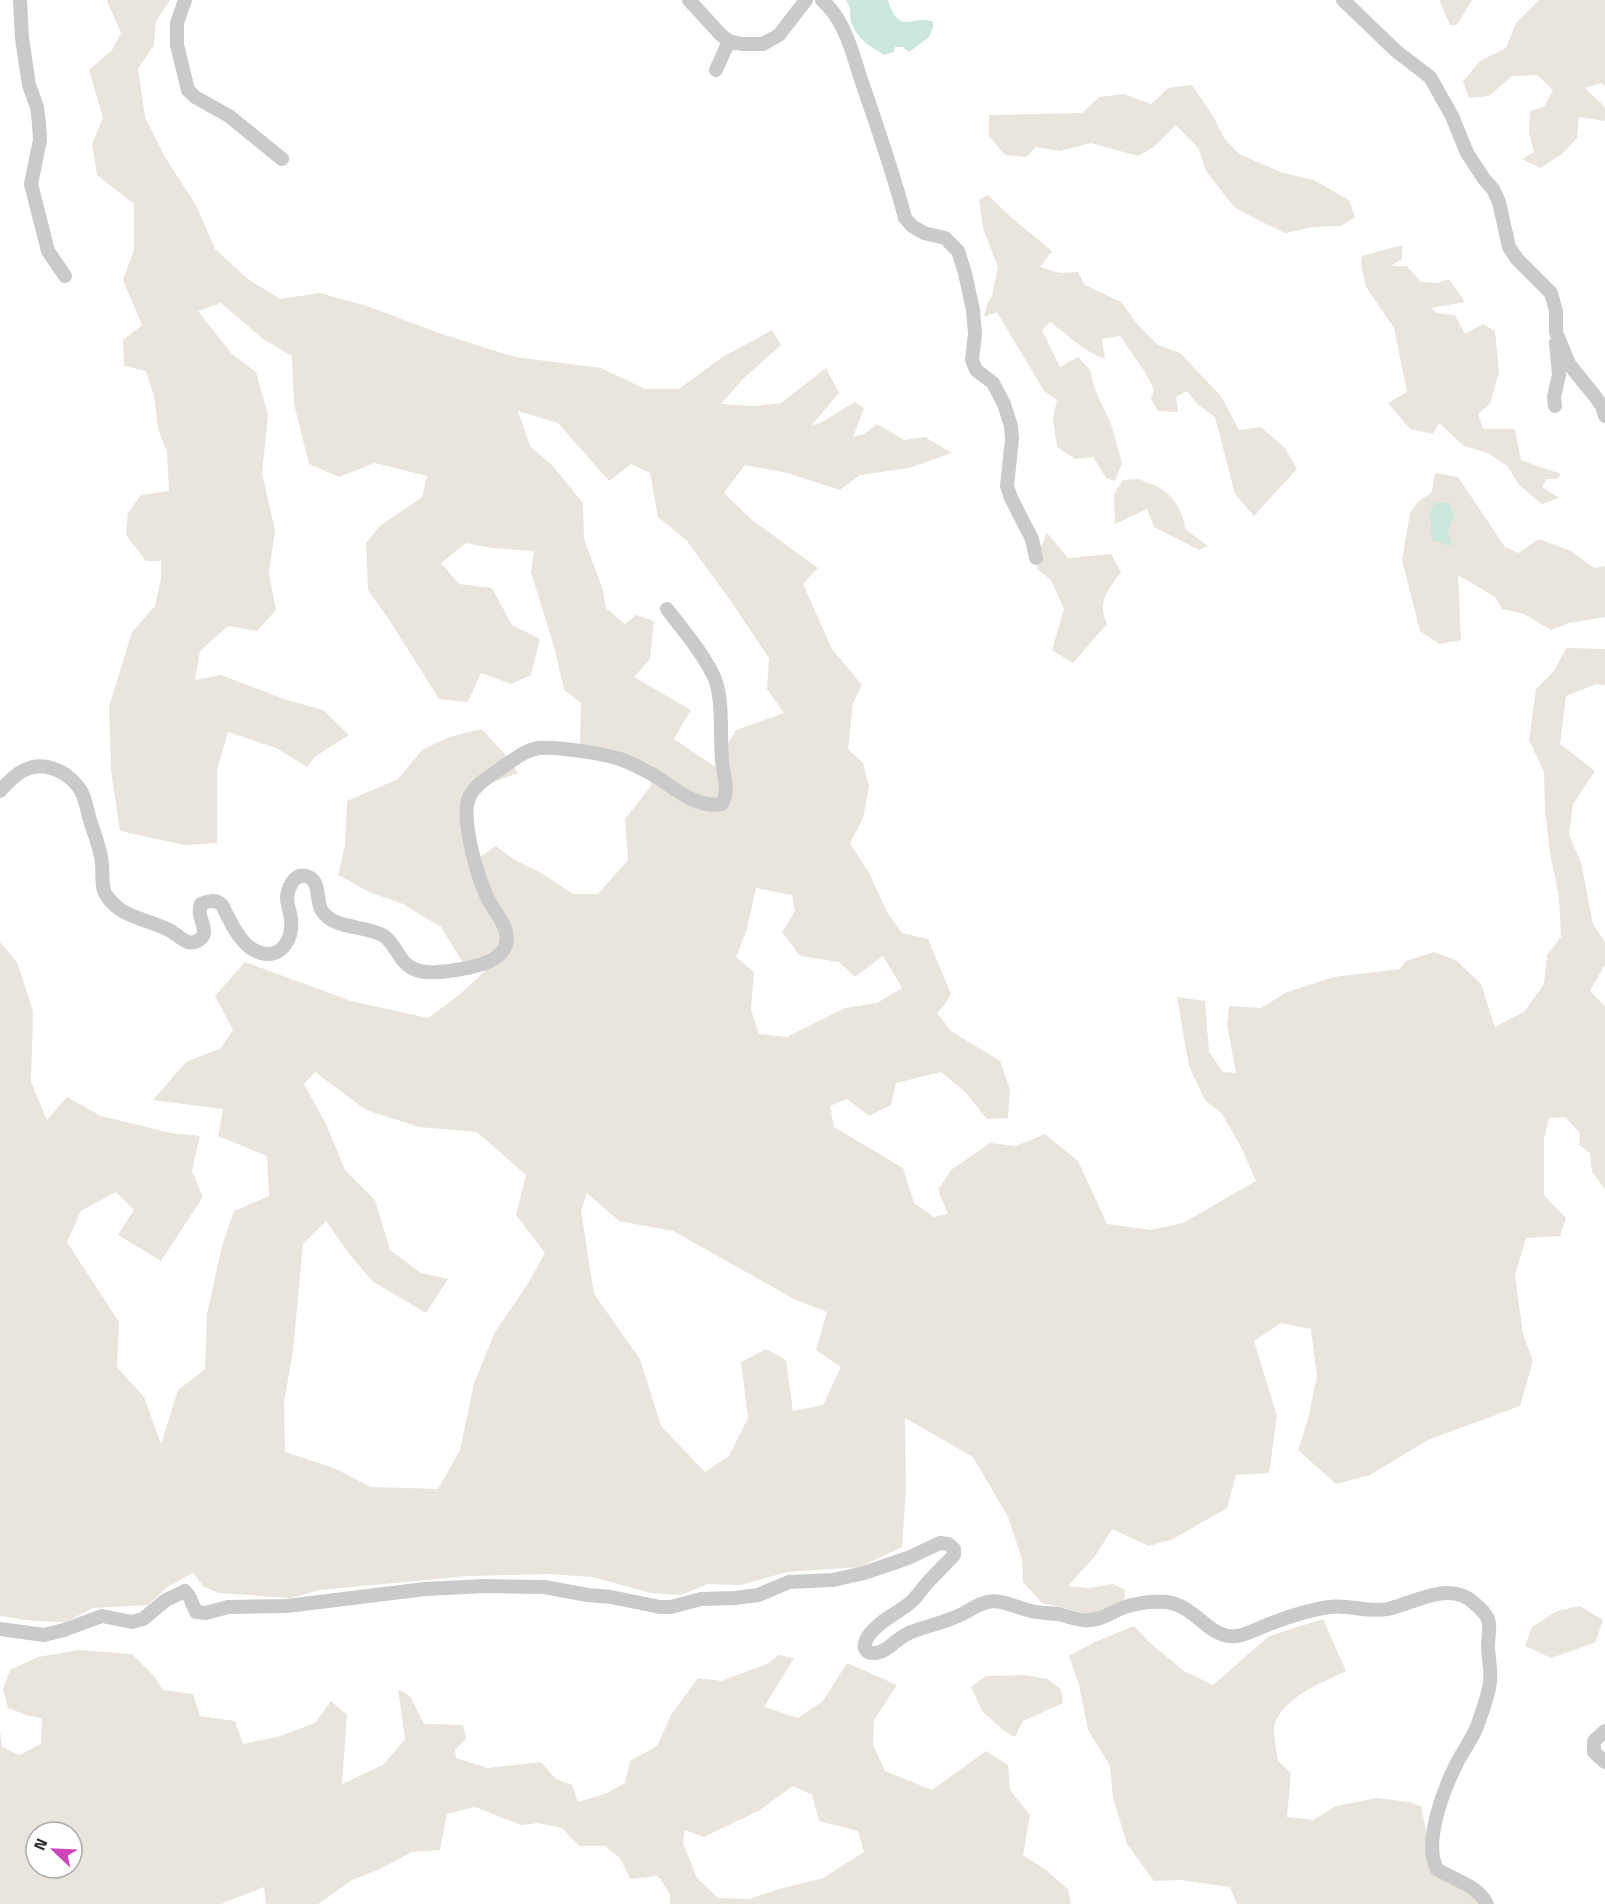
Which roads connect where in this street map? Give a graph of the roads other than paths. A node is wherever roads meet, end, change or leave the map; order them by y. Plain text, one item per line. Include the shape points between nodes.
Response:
1 (20, 0) edge
2 (185, 0) edge
3 (689, 0) edge
4 (806, 0) edge
5 (822, 0) edge
6 (1343, 0) edge
7 (729, 41) junction
8 (716, 70) dead end
9 (282, 159) dead end
10 (65, 276) dead end
11 (1556, 332) junction
12 (1555, 406) dead end
13 (1605, 416) edge
14 (1036, 558) dead end
15 (667, 609) dead end
16 (0, 791) edge
17 (0, 1629) edge
18 (1605, 1731) edge
19 (1605, 1762) edge
20 (1487, 1904) edge

1 - 10 street via 29,85 38,107 39,123 40,140 31,184 48,251
2 - 9 street via 177,23 177,45 188,90 229,116
3 - 7 street
4 - 7 street via 779,35 763,44
5 - 14 street via 839,19 847,38 905,218 924,233 945,238 958,251 973,310 972,360 1004,404 1011,426 1007,486 1032,539
6 - 11 street via 1396,51 1430,77 1467,153 1493,189 1509,247 1551,293
7 - 8 street
11 - 12 street via 1559,375
11 - 13 street via 1569,364 1602,406
15 - 16 street via 716,682 726,789 722,804 698,802 620,759 571,750 540,748 526,752 481,782 467,803 468,835 480,879 506,931 500,953 480,965 426,973 404,964 384,936 330,919 322,911 314,880 307,876 299,876 290,888 287,899 291,929 282,950 261,953 249,946 235,931 222,905 207,901 199,910 205,932 197,941 189,942 125,913 104,893 102,861 82,793 60,770 30,767
17 - 20 street via 44,1635 102,1616 132,1622 185,1591 195,1612 206,1613 228,1607 287,1606 425,1589 485,1586 544,1587 671,1607 701,1599 758,1595 789,1582 833,1580 864,1573 940,1543 954,1549 954,1555 915,1599 871,1633 865,1641 867,1652 881,1653 911,1632 955,1618 989,1601 1086,1620 1096,1620 1136,1604 1165,1602 1198,1617 1214,1632 1232,1636 1333,1606 1387,1610 1429,1595 1467,1596 1488,1619 1492,1671 1477,1726 1441,1804 1432,1856 1437,1869 1476,1890
18 - 19 street via 1594,1741 1594,1752

